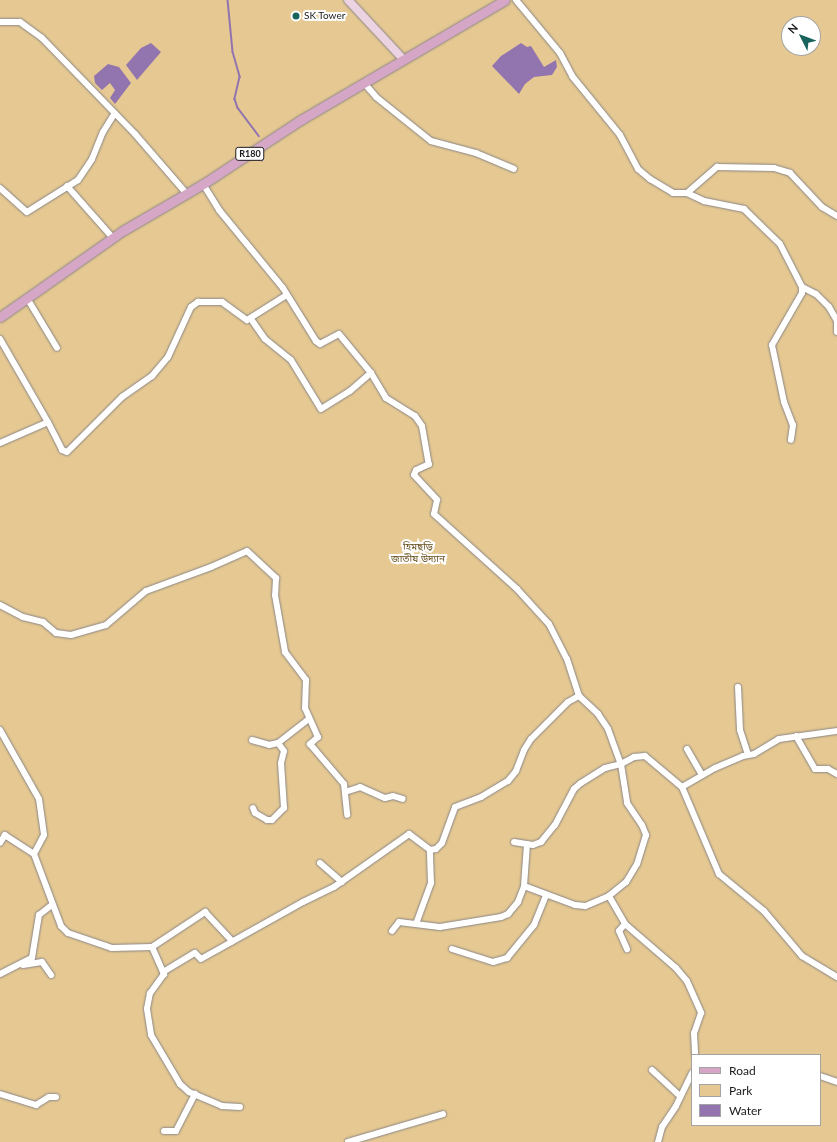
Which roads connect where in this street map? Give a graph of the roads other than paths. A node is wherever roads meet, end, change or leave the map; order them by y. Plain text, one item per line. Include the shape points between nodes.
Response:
1 (348, 0) edge
2 (505, 0) edge
3 (516, 0) edge
4 (0, 22) edge
5 (404, 60) junction
6 (364, 83) junction
7 (115, 113) junction
8 (514, 169) dead end
9 (203, 184) junction
10 (67, 186) junction
11 (0, 188) edge
12 (687, 193) junction
13 (187, 194) junction
14 (837, 216) edge
15 (112, 238) junction
16 (802, 287) junction
17 (285, 296) junction
18 (27, 298) junction
19 (0, 317) edge
20 (251, 318) junction
21 (837, 332) edge
22 (0, 339) edge
23 (56, 348) dead end
24 (371, 373) junction
25 (48, 422) junction
26 (791, 440) dead end
27 (0, 443) edge
28 (0, 605) edge
29 (738, 687) dead end
30 (579, 696) junction
31 (309, 719) junction
32 (0, 730) edge
33 (837, 731) edge
34 (796, 736) junction
35 (252, 740) dead end
36 (278, 743) junction
37 (687, 749) dead end
38 (748, 754) junction
39 (621, 764) junction
40 (702, 774) junction
41 (837, 774) edge
42 (682, 787) junction
43 (345, 792) junction
44 (403, 799) dead end
45 (253, 808) dead end
46 (346, 815) dead end
47 (514, 842) dead end
48 (0, 843) edge
49 (527, 844) junction
50 (430, 850) junction
51 (34, 854) junction
52 (320, 863) dead end
53 (342, 882) junction
54 (524, 886) junction
55 (546, 896) junction
56 (609, 896) junction
57 (52, 905) junction
58 (416, 924) junction
59 (625, 924) junction
60 (392, 931) dead end
61 (232, 941) junction
62 (152, 947) junction
63 (452, 949) dead end
64 (627, 949) dead end
65 (22, 964) junction
66 (163, 972) junction
67 (0, 974) edge
68 (51, 975) dead end
69 (837, 977) edge
70 (697, 1054) edge
71 (652, 1070) dead end
72 (691, 1075) edge
73 (821, 1076) edge
74 (837, 1082) edge
75 (0, 1094) edge
76 (195, 1094) junction
77 (680, 1096) junction
78 (56, 1098) dead end
79 (240, 1107) dead end
80 (443, 1114) dead end
81 (164, 1131) dead end
82 (348, 1142) edge
83 (658, 1142) edge

1 - 5 main road
2 - 5 main road, R180
3 - 12 street via 555,47 572,76 620,135 638,169 673,193
4 - 7 street via 20,22 42,38
5 - 6 main road, R180
6 - 8 street via 376,97 431,140 476,153
6 - 9 main road, R180 via 302,119
7 - 10 street via 103,132 92,159 78,180
7 - 13 street
9 - 13 main road, R180
9 - 17 street via 219,210 283,288
10 - 11 street via 27,212
10 - 15 street
12 - 14 street via 717,167 779,169 790,173 822,207
12 - 16 street via 704,201 737,206 750,214 780,244
13 - 15 main road, R180
15 - 18 main road, R180
16 - 21 street via 816,294 829,307 837,322
16 - 26 street via 802,293 772,345 784,402 793,425
17 - 20 street
17 - 24 street via 316,341 320,344 339,334
18 - 19 main road, R180
18 - 23 street
20 - 24 street via 265,339 292,360 321,408 350,391
20 - 25 street via 247,320 222,302 198,302 191,307 168,356 152,376 122,397 67,452 62,450
22 - 25 street
24 - 30 street via 386,398 412,412 422,426 430,464 416,470 414,475 437,500 434,514 517,588 549,624 568,659
25 - 27 street
28 - 31 street via 23,617 43,622 56,633 71,635 106,626 146,591 247,551 276,578 274,595 285,652 306,680 305,708
29 - 38 street via 740,730
30 - 39 street via 598,714 608,729
30 - 50 street via 568,702 531,739 516,771 508,781 481,797 455,807 442,843 436,849
31 - 36 street
31 - 43 street via 318,737 310,744 344,784
32 - 51 street via 39,799 44,835
33 - 34 street
34 - 38 street via 779,739 754,754
34 - 41 street via 815,769 828,769
35 - 36 street via 269,745
36 - 45 street via 284,751 281,763 284,808 272,820 255,813
37 - 40 street
38 - 40 street
39 - 42 street via 634,757 645,756
39 - 49 street via 601,769 581,782 547,837 538,843
39 - 56 street via 627,804 646,835 631,877
40 - 42 street
42 - 69 street via 718,874 764,911 802,956
43 - 44 street via 360,787 385,798 393,796
43 - 46 street
47 - 49 street
48 - 51 street via 4,835
49 - 54 street
50 - 53 street via 409,834
50 - 58 street via 431,883
51 - 57 street
52 - 53 street
53 - 61 street
54 - 55 street
54 - 58 street via 514,909 501,918 440,927
55 - 56 street via 586,906
55 - 63 street via 534,925 507,958 493,962
56 - 59 street
57 - 62 street via 61,926 68,933 112,948
57 - 65 street via 40,915 35,930 34,954
58 - 60 street via 399,922
59 - 64 street via 619,931
59 - 70 street via 676,968 687,981 701,1013 694,1034
61 - 62 street via 205,912
61 - 66 street via 201,959 195,953
62 - 66 street
65 - 67 street
65 - 68 street via 24,966 42,962
66 - 76 street via 150,993 147,1009 151,1035 180,1084
71 - 77 street
72 - 77 street
73 - 74 street
75 - 78 street via 36,1105 49,1097
76 - 79 street via 222,1106
76 - 81 street via 176,1131
77 - 83 street via 662,1127
80 - 82 street

